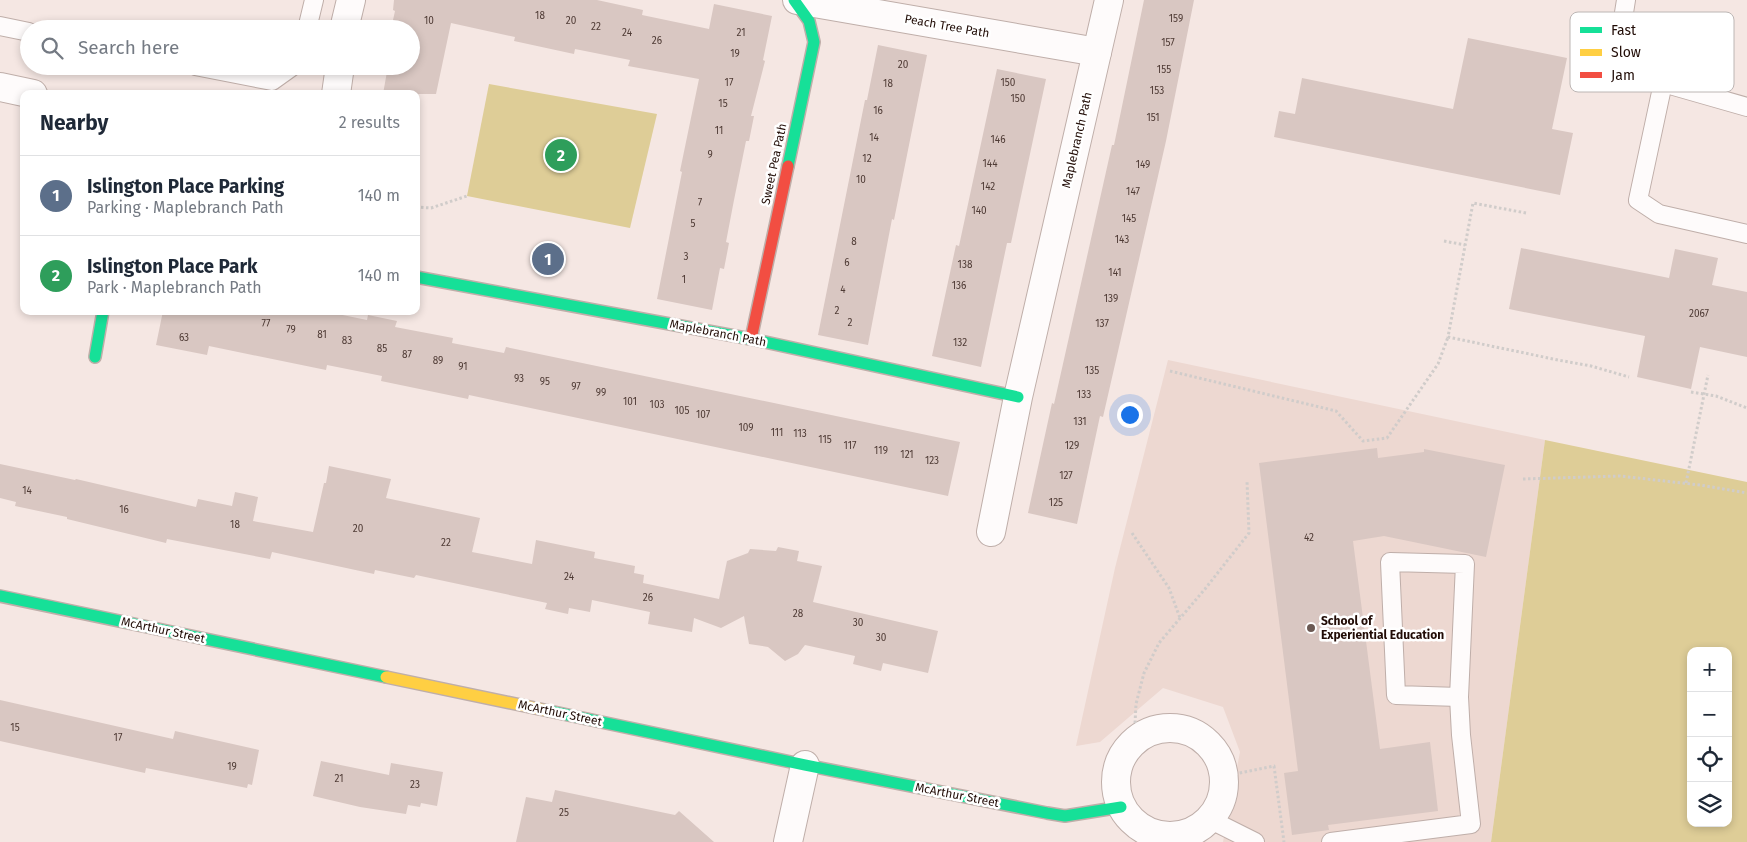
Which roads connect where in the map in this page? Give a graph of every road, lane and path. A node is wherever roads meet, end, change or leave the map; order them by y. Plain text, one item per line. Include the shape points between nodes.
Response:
1 (314, 0) edge
2 (351, 0) edge
3 (795, 0) edge
4 (1109, 0) edge
5 (309, 20) edge
6 (346, 20) edge
7 (0, 26) edge
8 (20, 30) edge
9 (1097, 52) junction
10 (241, 75) edge
11 (280, 75) edge
12 (339, 75) edge
13 (0, 88) edge
14 (337, 90) edge
15 (20, 92) edge
16 (1661, 92) edge
17 (1694, 92) edge
18 (1747, 107) edge
19 (467, 196) dead end
20 (420, 207) edge
21 (1526, 213) dead end
22 (1747, 234) edge
23 (1444, 241) dead end
24 (1465, 245) junction
25 (420, 278) edge
26 (102, 315) edge
27 (1448, 337) junction
28 (751, 339) junction
29 (95, 357) dead end
30 (1170, 371) dead end
31 (1708, 375) dead end
32 (1629, 376) dead end
33 (1691, 392) dead end
34 (1704, 394) junction
35 (1018, 397) junction
36 (1747, 408) edge
37 (1523, 479) dead end
38 (1246, 481) dead end
39 (1686, 483) junction
40 (1747, 493) edge
41 (991, 532) dead end
42 (1132, 533) dead end
43 (0, 596) edge
44 (1180, 618) junction
45 (1459, 697) junction
46 (1134, 743) junction
47 (805, 765) junction
48 (1224, 776) junction
49 (1121, 807) junction
50 (1210, 820) junction
51 (788, 842) edge
52 (1255, 842) edge
53 (1284, 842) edge
54 (1331, 842) edge

1 - 5 lane
2 - 6 street
3 - 9 street, Peach Tree Path
3 - 28 street, Sweet Pea Path via 809,21 814,42
4 - 9 street, Maplebranch Path
7 - 8 lane
9 - 35 street, Maplebranch Path
10 - 11 lane via 272,81
12 - 14 street
13 - 15 street
16 - 22 lane via 1638,200 1659,214
17 - 18 lane
19 - 20 path via 431,208
21 - 24 path via 1473,203
23 - 24 path
24 - 27 path
25 - 28 street, Maplebranch Path
26 - 29 street
27 - 30 path via 1438,364 1387,438 1363,441 1336,411
27 - 32 path
28 - 35 street, Maplebranch Path
31 - 34 path
33 - 34 path
34 - 36 path
34 - 39 path
35 - 41 street, Maplebranch Path
37 - 39 path via 1620,476
38 - 44 path via 1250,533
39 - 40 path
42 - 44 path via 1169,588
43 - 47 street, McArthur Street
44 - 46 path via 1158,643 1144,673 1136,704
45 - 45 lane via 1466,564 1390,562 1396,695
45 - 54 lane via 1471,824
46 - 48 street via 1140,736 1165,727 1191,731 1213,747
46 - 49 street via 1122,755 1115,781
47 - 49 street, McArthur Street via 1065,816
47 - 51 street
48 - 50 street via 1224,797
48 - 53 path via 1274,766
49 - 50 street via 1138,827 1162,837 1188,835
50 - 52 lane

